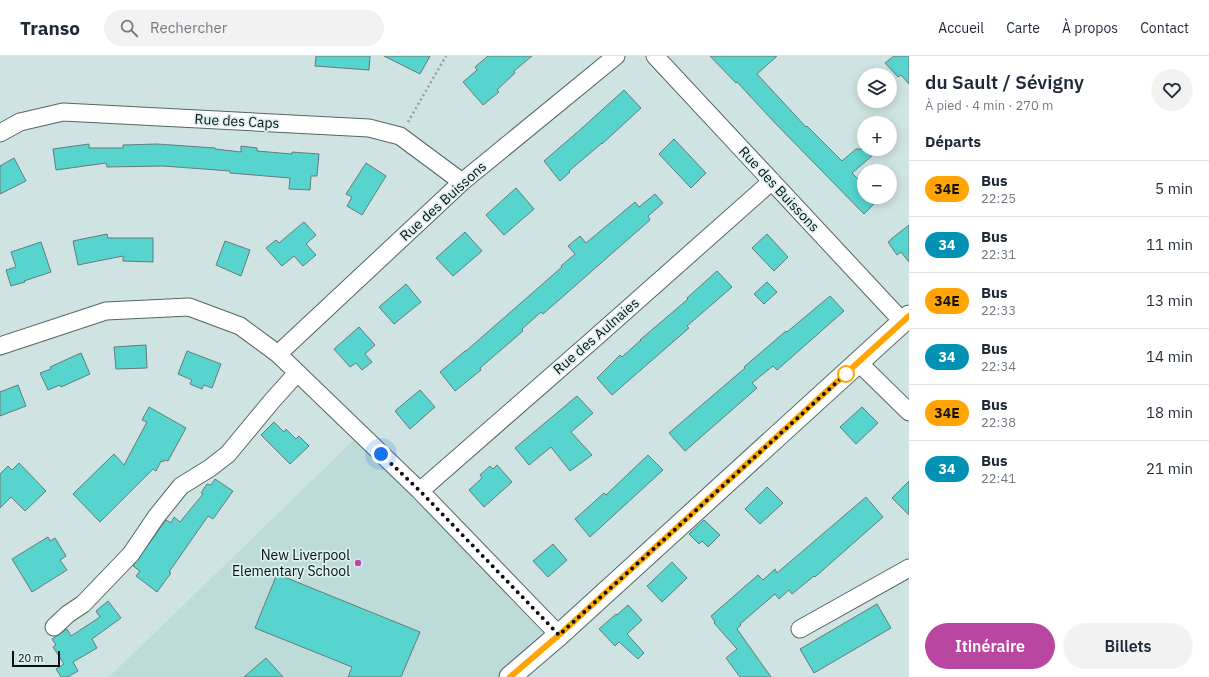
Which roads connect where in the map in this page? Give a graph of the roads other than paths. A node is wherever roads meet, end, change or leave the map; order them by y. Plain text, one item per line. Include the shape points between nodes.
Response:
1 (616, 56) edge
2 (655, 56) edge
3 (0, 133) edge
4 (772, 180) junction
5 (462, 182) junction
6 (906, 319) edge
7 (0, 346) edge
8 (278, 354) junction
9 (859, 363) junction
10 (297, 373) junction
11 (909, 412) edge
12 (420, 491) junction
13 (909, 568) edge
14 (54, 626) dead end
15 (800, 629) dead end
16 (559, 635) junction
17 (510, 677) edge

1 - 5 street, Rue des Buissons
2 - 4 street, Rue des Buissons
3 - 5 street, Rue des Caps via 20,122 63,112 369,128 400,136
4 - 6 street, Rue des Buissons
4 - 12 street, Rue des Aulnaies
5 - 8 street, Rue des Buissons
6 - 9 street
7 - 8 street via 106,311 189,307 240,326
8 - 10 street
9 - 11 street
9 - 16 street
10 - 12 street
10 - 14 street via 228,454 181,486 131,554 83,604
12 - 16 street
13 - 15 street
16 - 17 street

